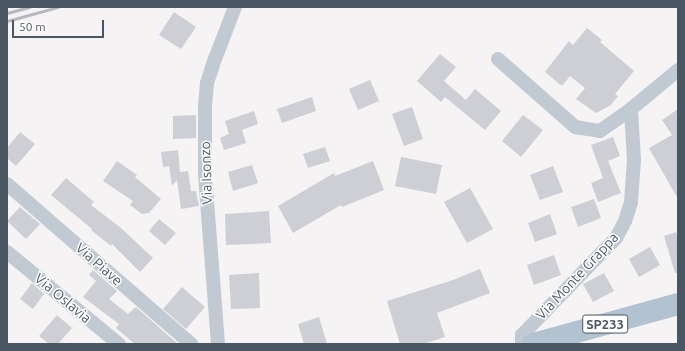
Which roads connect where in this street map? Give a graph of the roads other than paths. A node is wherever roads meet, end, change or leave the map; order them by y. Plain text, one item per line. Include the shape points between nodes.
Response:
1 (235, 7) edge
2 (498, 59) dead end
3 (678, 70) edge
4 (631, 109) junction
5 (7, 184) edge
6 (7, 252) edge
7 (678, 304) edge
8 (119, 344) edge
9 (191, 344) edge
10 (218, 344) edge
11 (522, 344) edge
12 (533, 344) edge

1 - 10 street, Via Isonzo via 207,83 205,106 205,174
2 - 4 street via 575,127 600,131
3 - 4 street
4 - 11 street, Via Monte Grappa via 634,160 631,202 626,221 616,238 522,335
5 - 9 street, Via Piave
6 - 8 street, Via Oslavia
7 - 12 main road, SP233

